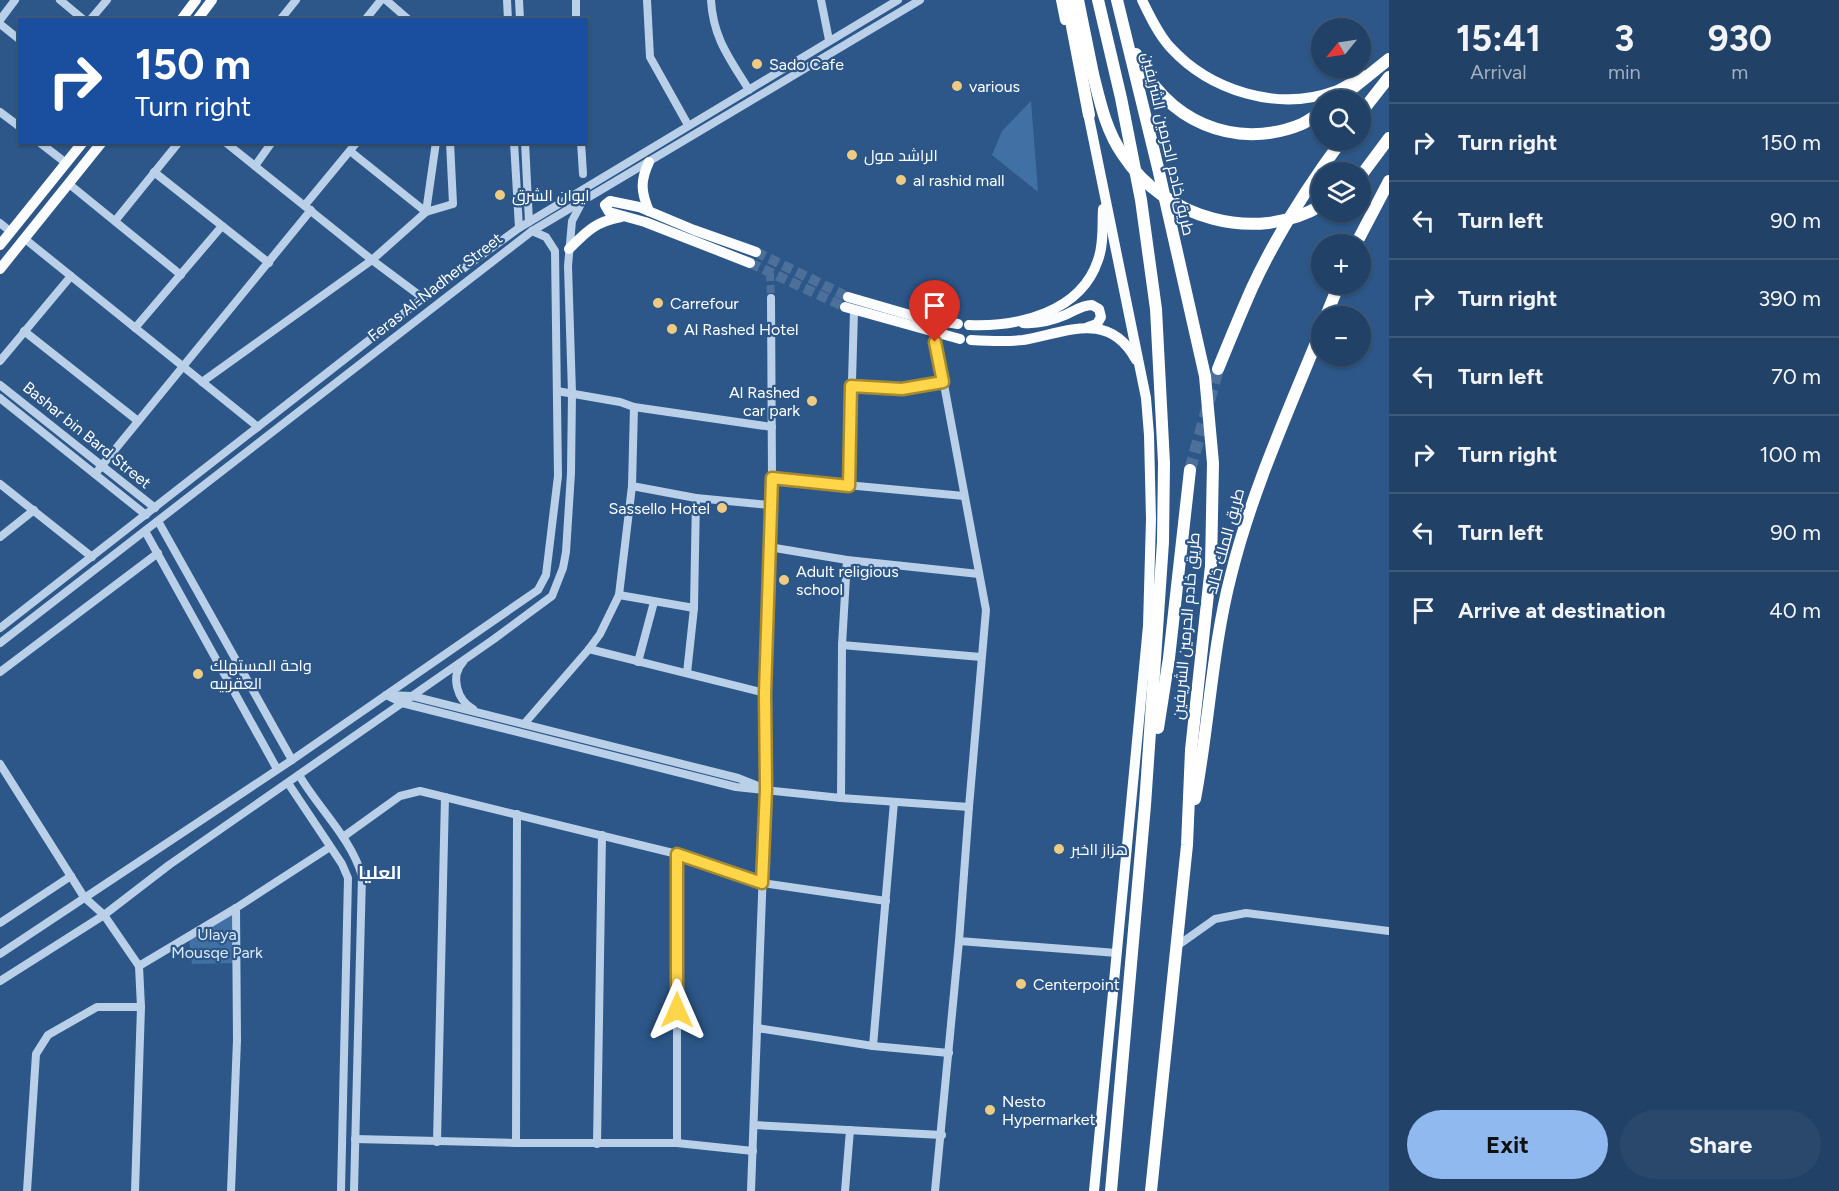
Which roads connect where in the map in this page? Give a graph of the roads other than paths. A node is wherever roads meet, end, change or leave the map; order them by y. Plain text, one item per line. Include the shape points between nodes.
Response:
1 (15, 0) edge
2 (60, 0) edge
3 (107, 0) edge
4 (196, 0) edge
5 (212, 0) edge
6 (296, 0) edge
7 (381, 0) edge
8 (386, 0) edge
9 (507, 0) edge
10 (519, 0) edge
11 (576, 0) edge
12 (647, 0) edge
13 (711, 0) edge
14 (820, 0) edge
15 (898, 0) edge
16 (920, 0) edge
17 (1059, 0) edge
18 (1067, 0) edge
19 (1078, 0) edge
20 (1098, 0) edge
21 (1117, 0) edge
22 (1142, 0) edge
23 (887, 3) edge
24 (82, 18) edge
25 (92, 18) edge
26 (182, 18) edge
27 (198, 18) edge
28 (282, 18) edge
29 (367, 18) edge
30 (407, 18) edge
31 (508, 18) edge
32 (520, 18) edge
33 (576, 18) edge
34 (0, 22) edge
35 (18, 38) edge
36 (829, 40) junction
37 (1386, 61) edge
38 (1389, 77) edge
39 (749, 90) junction
40 (1350, 90) edge
41 (1371, 100) edge
42 (0, 112) edge
43 (1089, 115) junction
44 (1311, 119) edge
45 (688, 125) junction
46 (18, 126) edge
47 (1386, 142) edge
48 (42, 144) edge
49 (81, 144) edge
50 (100, 144) edge
51 (177, 144) edge
52 (228, 144) edge
53 (271, 144) edge
54 (355, 144) edge
55 (436, 144) edge
56 (450, 144) edge
57 (513, 144) edge
58 (525, 144) edge
59 (581, 144) edge
60 (1335, 150) edge
61 (350, 151) junction
62 (649, 162) junction
63 (1371, 162) edge
64 (66, 163) junction
65 (255, 166) junction
66 (154, 172) junction
67 (583, 174) dead end
68 (1389, 182) edge
69 (69, 184) junction
70 (1104, 194) junction
71 (583, 201) junction
72 (308, 208) junction
73 (1311, 210) edge
74 (649, 211) junction
75 (426, 212) junction
76 (621, 217) junction
77 (115, 221) junction
78 (0, 223) edge
79 (222, 226) junction
80 (531, 226) junction
81 (519, 228) junction
82 (11, 232) junction
83 (1361, 234) edge
84 (25, 238) junction
85 (0, 245) edge
86 (569, 249) junction
87 (756, 252) tunnel mouth
88 (372, 260) junction
89 (269, 263) junction
90 (750, 263) tunnel mouth
91 (0, 268) edge
92 (181, 275) junction
93 (71, 276) junction
94 (423, 298) junction
95 (771, 298) tunnel mouth
96 (849, 305) junction
97 (932, 320) junction
98 (1005, 323) junction
99 (135, 328) junction
100 (1088, 328) junction
101 (24, 331) junction
102 (934, 332) junction
103 (1311, 355) edge
104 (0, 361) edge
105 (184, 367) junction
106 (1140, 367) junction
107 (1218, 369) tunnel mouth
108 (202, 382) junction
109 (943, 382) junction
110 (0, 385) edge
111 (851, 386) junction
112 (557, 391) junction
113 (572, 393) junction
114 (0, 398) edge
115 (634, 407) junction
116 (138, 421) junction
117 (258, 427) junction
118 (772, 427) junction
119 (101, 466) junction
120 (1190, 470) tunnel mouth
121 (95, 474) junction
122 (772, 478) junction
123 (0, 484) edge
124 (632, 486) junction
125 (849, 486) junction
126 (964, 496) junction
127 (696, 498) junction
128 (770, 504) junction
129 (155, 508) junction
130 (34, 510) junction
131 (146, 515) junction
132 (158, 521) junction
133 (145, 531) junction
134 (0, 537) edge
135 (769, 547) junction
136 (158, 554) junction
137 (92, 557) junction
138 (847, 560) junction
139 (979, 574) junction
140 (619, 596) junction
141 (654, 602) junction
142 (694, 608) junction
143 (0, 628) edge
144 (0, 643) edge
145 (842, 645) junction
146 (589, 649) junction
147 (981, 657) junction
148 (466, 658) junction
149 (638, 662) junction
150 (0, 672) edge
151 (687, 674) junction
152 (765, 693) junction
153 (386, 695) junction
154 (412, 696) junction
155 (402, 703) junction
156 (478, 713) junction
157 (524, 724) junction
158 (292, 760) junction
159 (0, 764) edge
160 (277, 769) junction
161 (299, 775) junction
162 (288, 783) junction
163 (766, 789) junction
164 (445, 797) junction
165 (842, 798) junction
166 (894, 802) junction
167 (1145, 805) junction
168 (969, 807) junction
169 (518, 814) junction
170 (602, 835) junction
171 (343, 837) junction
172 (1187, 845) junction
173 (330, 847) junction
174 (677, 854) junction
175 (71, 876) junction
176 (762, 883) junction
177 (84, 897) junction
178 (886, 901) junction
179 (236, 908) junction
180 (104, 915) junction
181 (0, 923) edge
182 (1389, 931) edge
183 (959, 941) junction
184 (1177, 946) junction
185 (1117, 953) junction
186 (0, 954) edge
187 (139, 966) junction
188 (0, 981) edge
189 (141, 1006) junction
190 (757, 1028) junction
191 (873, 1046) junction
192 (949, 1053) junction
193 (754, 1125) junction
194 (850, 1130) junction
195 (942, 1135) junction
196 (355, 1138) junction
197 (437, 1142) junction
198 (516, 1143) junction
199 (676, 1143) junction
200 (597, 1144) junction
201 (753, 1150) junction
202 (27, 1191) edge
203 (135, 1191) edge
204 (231, 1191) edge
205 (341, 1191) edge
206 (354, 1191) edge
207 (751, 1191) edge
208 (845, 1191) edge
209 (935, 1191) edge
210 (1094, 1191) edge
211 (1111, 1191) edge
212 (1151, 1191) edge

1 - 34 street
2 - 24 street
3 - 25 street
4 - 26 main road
5 - 27 main road
6 - 28 street
7 - 29 street
8 - 30 street
9 - 31 street
10 - 32 street
11 - 33 street
12 - 45 street via 650,57
13 - 39 street via 712,21
14 - 36 street
15 - 23 street, Feras Al-Nadher Street
16 - 62 street, Feras Al-Nadher Street
17 - 43 main road
18 - 43 highway
19 - 73 highway, bridge via 1105,120 1122,154 1162,197 1204,216 1247,224 1280,221
20 - 167 highway, طريق خادم الحرمين الشريفين via 1142,200 1160,370 1162,542
21 - 44 highway via 1144,73 1171,105 1188,117 1223,131 1257,133 1270,133
21 - 172 highway, طريق خادم الحرمين الشريفين via 1205,376 1213,463 1211,566 1191,750
22 - 37 main road via 1170,47 1218,84 1238,91 1276,98 1314,96 1335,91
23 - 36 street, Feras Al-Nadher Street
34 - 35 street
36 - 39 street, Feras Al-Nadher Street
37 - 40 highway
38 - 41 highway
39 - 45 street, Feras Al-Nadher Street
42 - 46 street
43 - 70 main road
45 - 80 street, Feras Al-Nadher Street
47 - 63 highway
48 - 64 street
49 - 64 main road
50 - 69 main road
51 - 66 street
52 - 65 street
53 - 65 street
54 - 61 street
55 - 75 street
56 - 75 street via 453,204
57 - 81 street
58 - 80 street
59 - 67 street
60 - 107 highway via 1277,240 1252,287
61 - 72 street
61 - 75 street
62 - 71 street, Feras Al-Nadher Street
62 - 74 main road via 641,190
64 - 82 main road
65 - 72 street
66 - 77 street
66 - 79 street
68 - 83 highway
69 - 77 street
69 - 84 main road
70 - 98 main road via 1101,247 1087,282 1062,306
70 - 106 main road
71 - 80 street, Feras Al-Nadher Street
71 - 86 street via 574,215
72 - 88 street
72 - 89 street
74 - 76 main road via 625,203 607,203 606,210
74 - 87 main road
75 - 88 street
76 - 86 main road via 595,225
76 - 90 main road via 645,222
77 - 92 street
78 - 82 street
79 - 89 street
79 - 92 street
80 - 81 street, Feras Al-Nadher Street
80 - 112 street via 546,237 555,251
80 - 132 street, Feras Al-Nadher Street
81 - 94 street, Feras Al-Nadher Street
82 - 85 main road
84 - 91 main road
84 - 93 street
86 - 113 street
88 - 94 street
88 - 108 street
89 - 105 street
92 - 99 street
93 - 99 street
93 - 101 street
94 - 117 street, Feras Al-Nadher Street
95 - 118 street
96 - 97 main road
96 - 102 main road
96 - 111 street
97 - 98 main road via 964,325
97 - 102 street
98 - 100 main road via 1037,324 1092,305 1099,309 1101,317 1098,324
99 - 105 street
100 - 102 main road via 1019,340 965,340
100 - 106 main road via 1112,334 1124,343
101 - 104 street
101 - 116 street
102 - 109 street
103 - 172 highway, طريق الملك خالد via 1255,492 1230,576
105 - 108 street
105 - 116 street
106 - 185 main road via 1149,435 1148,626
108 - 117 street
109 - 111 street via 902,389
109 - 126 street
110 - 119 street, Bashar bin Bard Street
111 - 125 street
112 - 113 street
112 - 153 street via 558,476 546,575 538,590
113 - 115 street
113 - 148 street via 566,552 558,583 552,596
114 - 121 street, Bashar bin Bard Street
115 - 118 street
115 - 124 street
116 - 119 street
117 - 129 street, Feras Al-Nadher Street
118 - 122 street
119 - 121 street
119 - 129 street, Bashar bin Bard Street
120 - 167 highway via 1168,657
121 - 131 street, Bashar bin Bard Street
122 - 125 street
122 - 128 street
123 - 130 street
124 - 127 street
124 - 140 street
125 - 126 street
126 - 139 street
127 - 128 street
127 - 142 street
128 - 135 street
129 - 131 street, Feras Al-Nadher Street
130 - 134 street
130 - 137 street
131 - 137 street, Feras Al-Nadher Street
132 - 133 street, Feras Al-Nadher Street
132 - 158 street
133 - 136 street
133 - 144 street, Feras Al-Nadher Street
135 - 138 street
135 - 152 street
136 - 150 street
136 - 160 street
137 - 143 street, Feras Al-Nadher Street
138 - 139 street
138 - 145 street
139 - 147 street via 986,610
140 - 141 street
140 - 146 street
141 - 142 street
141 - 149 street
142 - 151 street
145 - 147 street
145 - 165 street
146 - 149 street
146 - 157 street
147 - 168 street
148 - 154 street
148 - 156 street via 456,677 459,694
149 - 151 street
151 - 152 street
152 - 163 street
153 - 154 street
153 - 155 street
153 - 158 street
154 - 155 street
154 - 156 street
155 - 161 street
155 - 163 street via 736,787
156 - 157 street
157 - 163 street via 738,778
158 - 160 street
159 - 175 street
160 - 177 street
161 - 162 street
161 - 171 street
162 - 173 street
162 - 180 street
163 - 165 street
163 - 176 street
164 - 169 street
164 - 171 street via 420,791 400,796
164 - 197 street
165 - 166 street
166 - 168 street
166 - 178 street
167 - 211 highway, طريق خادم الحرمين الشريفين
168 - 183 street
169 - 170 street
169 - 198 street
170 - 174 street
170 - 200 street
171 - 196 street via 362,876
172 - 184 highway, طريق خادم الحرمين الشريفين
173 - 179 street
173 - 205 street via 348,878
174 - 176 street
174 - 199 street
175 - 177 street
175 - 181 street
176 - 178 street
176 - 190 street
177 - 180 street
177 - 186 street
178 - 191 street
179 - 187 street
179 - 204 street via 237,1040
180 - 187 street
180 - 188 street
182 - 184 street via 1246,913 1215,919
183 - 185 street
183 - 192 street
184 - 212 highway, طريق خادم الحرمين الشريفين
185 - 210 main road
187 - 189 street
189 - 202 street via 98,1007 48,1035 36,1054
189 - 203 street
190 - 191 street
190 - 193 street
191 - 192 street
192 - 195 street
193 - 194 street
193 - 201 street
194 - 195 street
194 - 208 street
195 - 209 street
196 - 197 street
196 - 206 street
197 - 198 street
198 - 200 street
199 - 200 street
199 - 201 street
201 - 207 street

